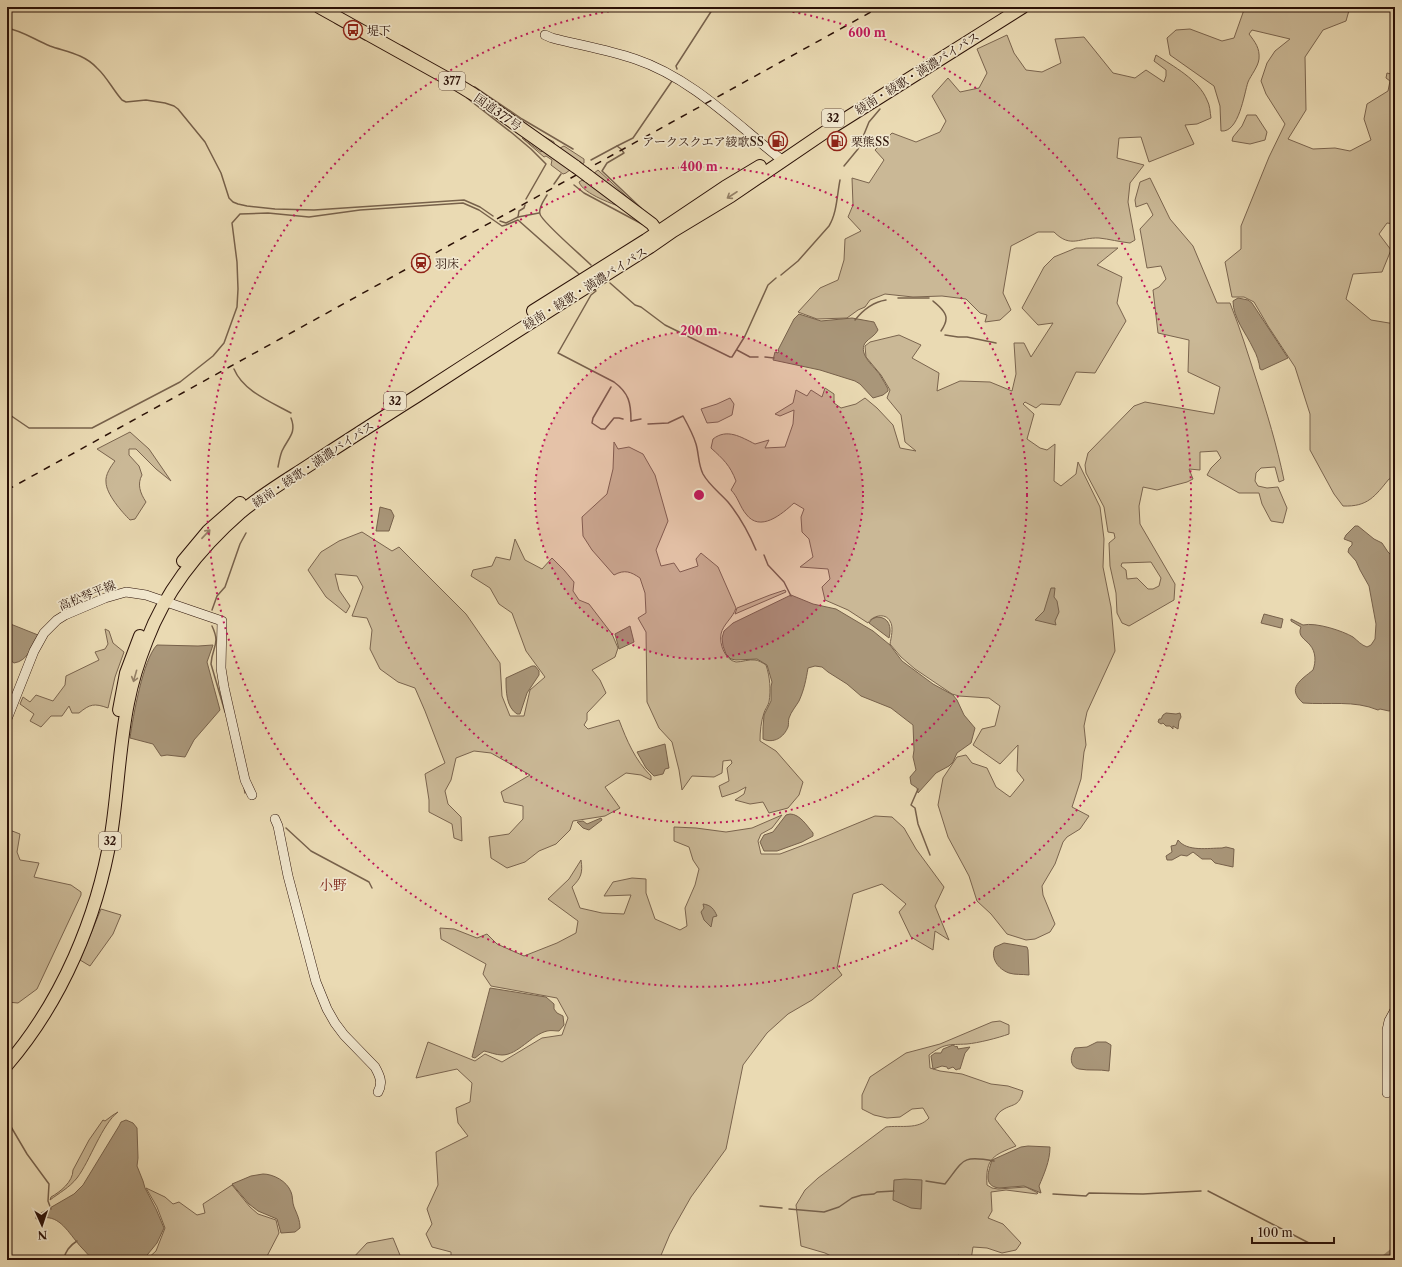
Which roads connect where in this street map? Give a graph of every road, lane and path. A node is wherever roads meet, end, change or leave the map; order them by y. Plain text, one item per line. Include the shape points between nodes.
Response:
1 (319, 7) edge
2 (1009, 7) edge
3 (1023, 7) edge
4 (545, 35) dead end
5 (779, 158) junction
6 (660, 235) junction
7 (162, 600) junction
8 (7, 719) edge
9 (252, 795) dead end
10 (275, 819) dead end
11 (1395, 1010) edge
12 (7, 1053) edge
13 (7, 1065) edge
14 (378, 1092) dead end
15 (1387, 1093) dead end

1 - 6 highway, 国道377号 / 377, bridge via 472,94 576,167 652,224
2 - 5 highway, 綾南・綾歌・満濃バイパス / 32
3 - 5 highway, 綾南・綾歌・満濃バイパス / 32
4 - 5 street via 635,59 660,70 704,97
5 - 6 highway, 綾南・綾歌・満濃バイパス / 32
6 - 7 highway, 綾南・綾歌・満濃バイパス / 32 via 500,332 256,492 208,531 183,561
7 - 8 street, 高松琴平線 via 136,593 117,594 77,610 49,626 39,641
7 - 9 street, 高松琴平線 via 222,621 221,668 224,687 245,780
7 - 12 highway, 綾南・綾歌・満濃バイパス / 32 via 142,633 126,673 118,716 104,834 84,913 50,987
7 -> 13 highway, 綾南・綾歌・満濃バイパス / 32 via 128,703 110,837 104,869 90,916 75,954 53,997
10 - 14 street via 316,982 328,1009 344,1035 375,1067 381,1079
11 - 15 street via 1387,1030

